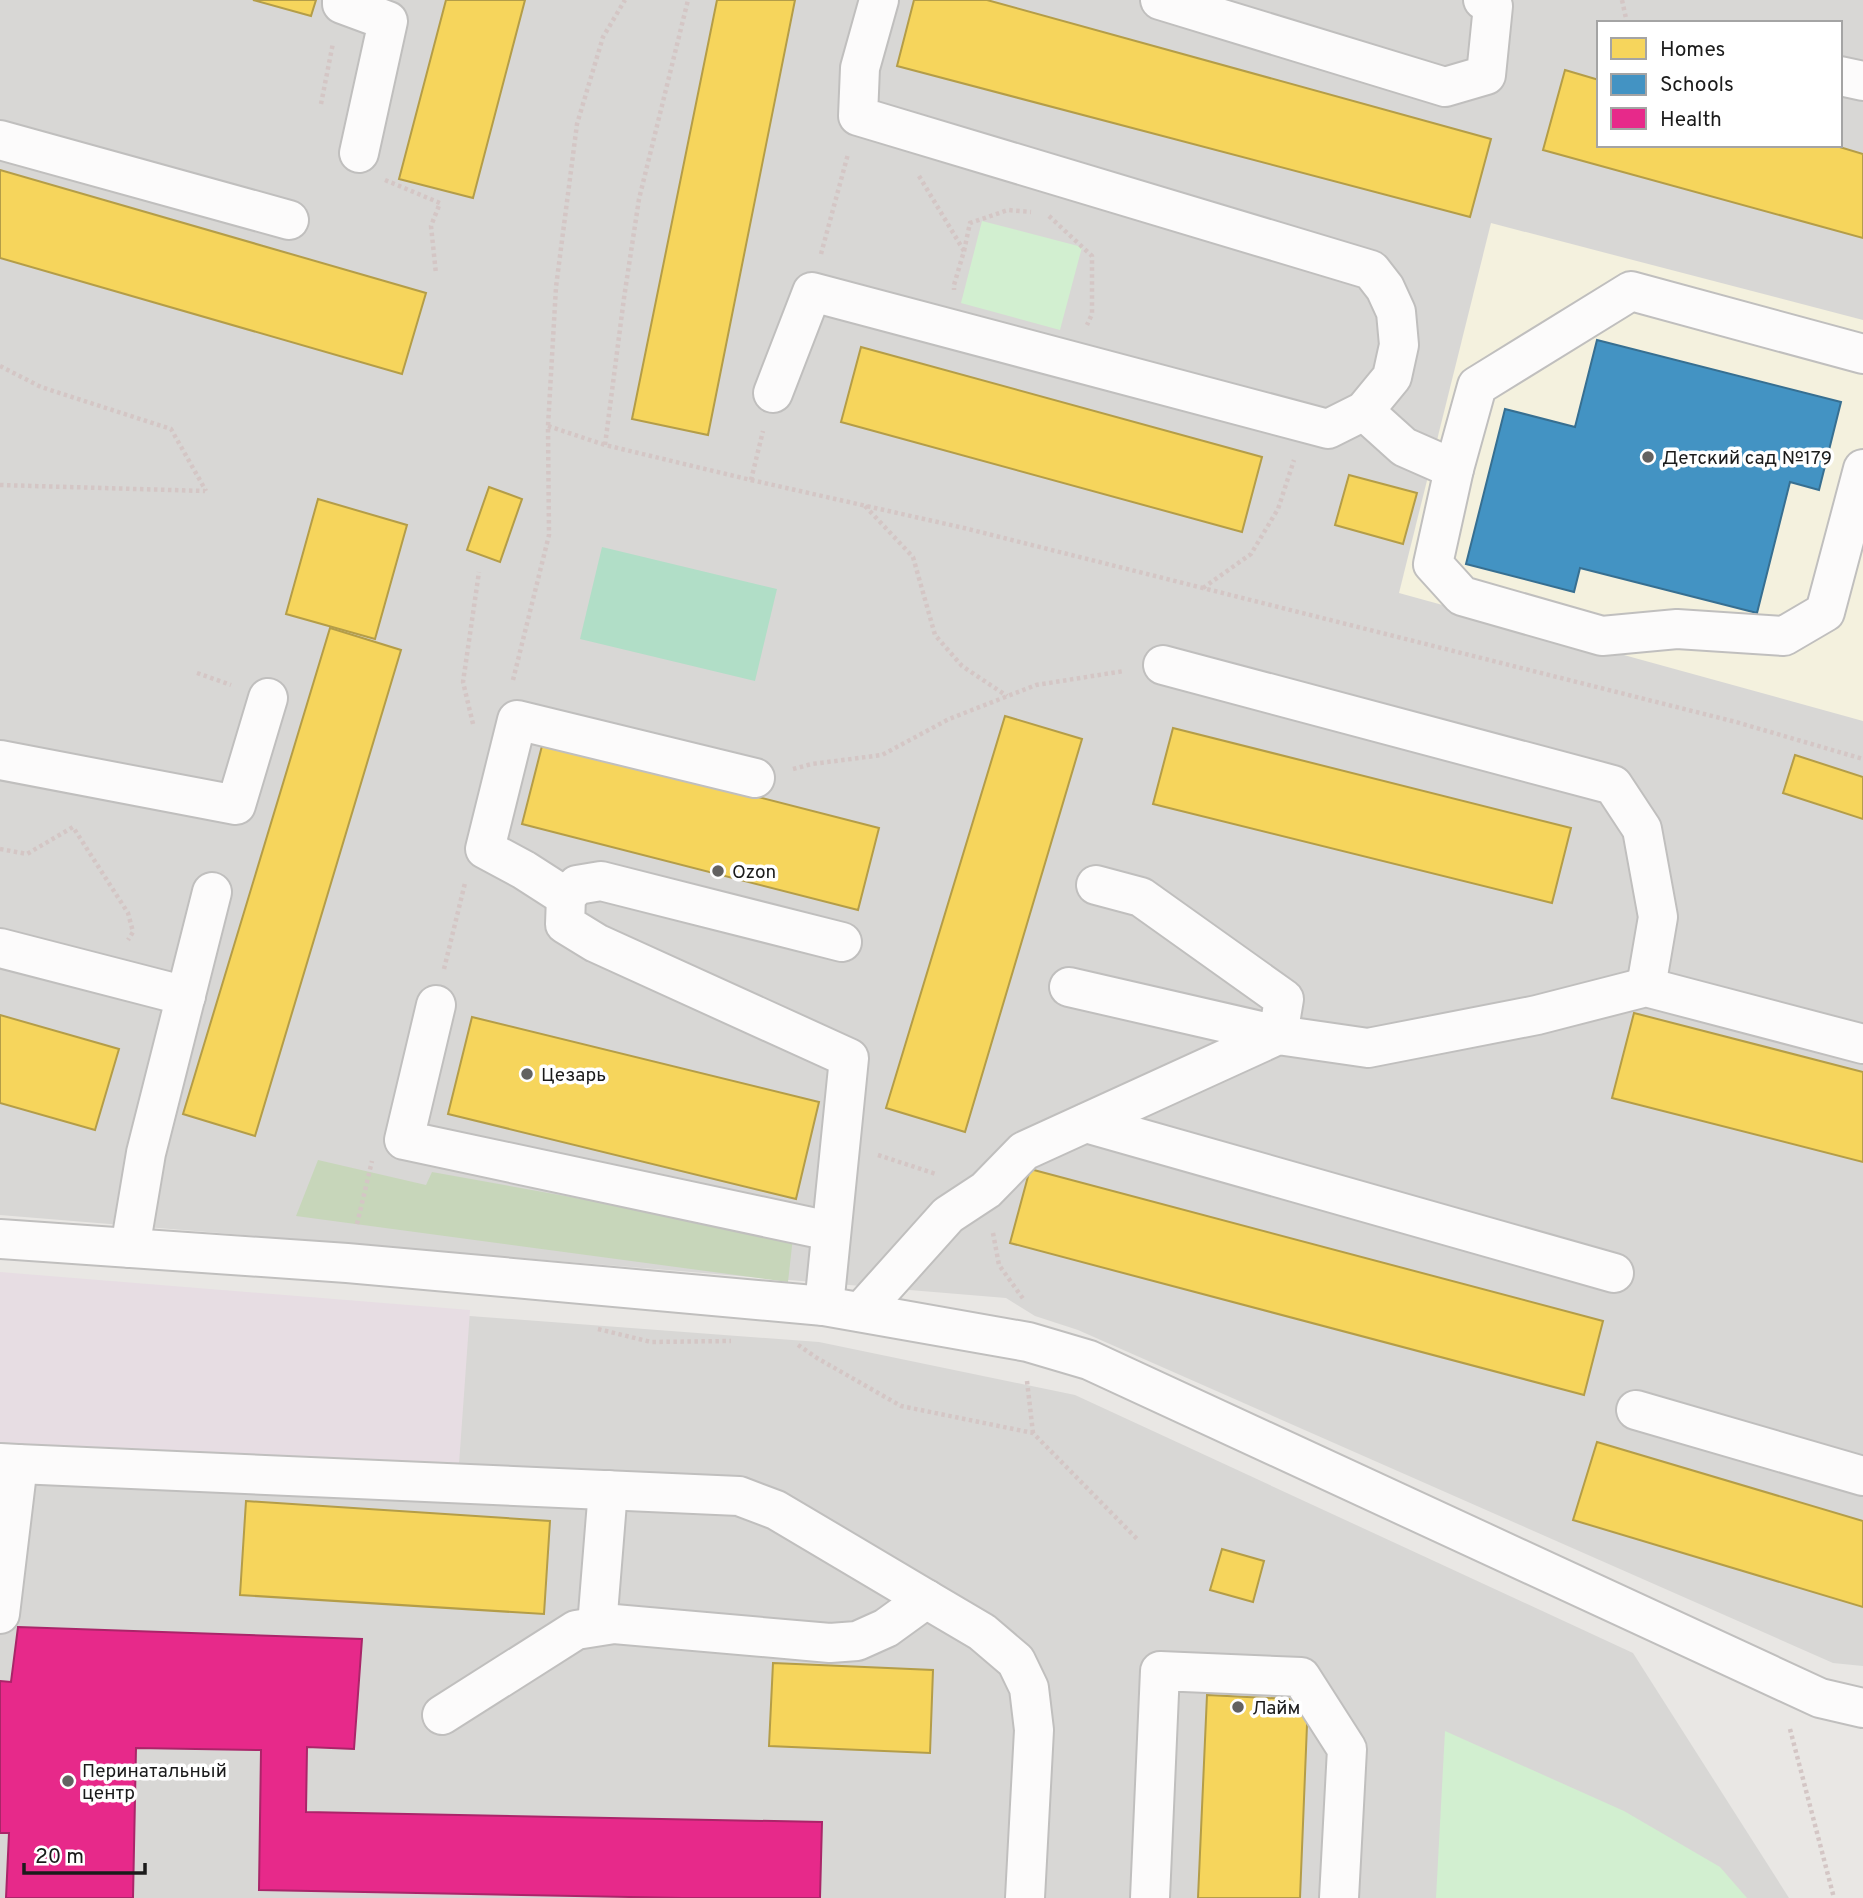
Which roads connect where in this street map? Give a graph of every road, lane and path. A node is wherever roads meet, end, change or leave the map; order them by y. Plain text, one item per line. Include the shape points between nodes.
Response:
1 (625, 0) edge
2 (688, 0) edge
3 (879, 0) edge
4 (1160, 0) edge
5 (1483, 0) edge
6 (1622, 0) edge
7 (338, 18) edge
8 (1627, 21) edge
9 (1842, 76) edge
10 (1863, 81) edge
11 (321, 104) dead end
12 (873, 120) junction
13 (0, 140) edge
14 (359, 153) joint
15 (1034, 212) dead end
16 (1046, 214) dead end
17 (289, 220) dead end
18 (964, 251) junction
19 (436, 274) dead end
20 (811, 292) junction
21 (965, 332) junction
22 (1863, 354) edge
23 (1069, 360) junction
24 (0, 366) edge
25 (773, 393) joint
26 (1364, 411) junction
27 (548, 426) junction
28 (1328, 429) junction
29 (606, 445) junction
30 (1454, 469) junction
31 (1863, 469) edge
32 (751, 480) junction
33 (0, 485) edge
34 (864, 505) junction
35 (479, 572) dead end
36 (1202, 588) junction
37 (1163, 664) joint
38 (513, 683) dead end
39 (1007, 696) junction
40 (268, 698) dead end
41 (475, 734) dead end
42 (1863, 759) edge
43 (0, 760) edge
44 (755, 778) joint
45 (0, 849) edge
46 (467, 874) dead end
47 (1096, 884) dead end
48 (212, 892) dead end
49 (566, 897) junction
50 (842, 942) dead end
51 (0, 948) edge
52 (105, 976) junction
53 (1069, 987) dead end
54 (1646, 987) junction
55 (439, 992) joint
56 (186, 996) junction
57 (1278, 1035) junction
58 (1863, 1044) edge
59 (1086, 1123) junction
60 (831, 1231) junction
61 (0, 1239) edge
62 (130, 1248) junction
63 (1614, 1273) dead end
64 (824, 1306) junction
65 (861, 1312) junction
66 (791, 1340) dead end
67 (1028, 1342) junction
68 (1636, 1410) dead end
69 (1033, 1433) junction
70 (9, 1464) edge
71 (1863, 1476) edge
72 (608, 1490) junction
73 (1138, 1540) dead end
74 (926, 1599) junction
75 (0, 1614) edge
76 (597, 1626) junction
77 (1789, 1684) junction
78 (1863, 1708) edge
79 (442, 1715) dead end
80 (1025, 1898) edge
81 (1150, 1898) edge
82 (1339, 1898) edge
83 (1834, 1898) edge

1 - 27 path via 603,37 578,124 556,287
2 - 29 path via 639,199
3 - 12 street via 860,68
4 - 5 street via 1445,87 1486,75 1493,6
6 - 8 path
7 - 11 path
7 - 14 street via 342,4 387,21
9 - 10 street
12 - 18 path
12 - 20 path
12 - 26 street via 1371,270 1396,312 1399,345 1392,377
13 - 17 street
14 - 19 path via 355,170 440,203 431,226
15 - 18 path via 1008,210 970,223
16 - 23 path via 1092,256 1092,314
18 - 21 path via 954,285 957,320
20 - 21 street
20 - 25 street
21 - 23 street
22 - 30 street via 1631,290 1477,386
23 - 28 street
24 - 33 path via 41,387 172,429 206,491
25 - 32 path
26 - 28 street
26 - 30 street via 1404,447
27 - 29 path
27 - 38 path via 548,535
28 - 36 path via 1294,458 1278,509 1251,554
29 - 32 path
30 - 31 street via 1433,564 1462,596 1602,636 1677,629 1784,636 1825,612
32 - 34 path
34 - 36 path
34 - 39 path via 913,557 935,635 962,666
35 - 41 path via 463,682
36 - 42 path via 1735,722
37 - 39 path via 1036,685
37 - 54 street via 1613,785 1642,828 1658,917
39 - 44 path via 949,719 882,755 812,764
40 - 43 street via 236,805
44 - 49 street via 517,720 485,849
45 - 52 path via 27,854 73,827 128,913 133,932
46 - 55 path
47 - 57 street via 1141,897 1283,999
48 - 56 street
49 - 50 street via 577,885 601,881
49 - 60 street via 565,924 596,943 849,1058
51 - 52 street
52 - 56 street
53 - 57 street
54 - 57 street via 1537,1015 1368,1048
54 - 58 street
55 - 60 street via 404,1140
56 - 62 street via 146,1153
57 - 59 street
59 - 63 street
59 - 65 street via 1024,1151 986,1190 948,1215
60 - 64 street
61 - 62 street
62 - 64 street
64 - 65 street
65 - 67 street
66 - 69 path via 901,1406
67 - 69 path
67 - 77 street via 1089,1360
68 - 71 street
69 - 73 path
70 - 72 street
70 - 75 street
72 - 74 street via 739,1496 776,1510
72 - 76 street
74 - 76 street via 886,1628 857,1641 830,1643
74 - 80 street via 982,1632 1016,1661 1029,1688 1034,1730
76 - 79 street via 576,1630
77 - 78 street via 1820,1698
77 - 83 path via 1790,1727
81 - 82 street via 1160,1671 1301,1677 1347,1749

